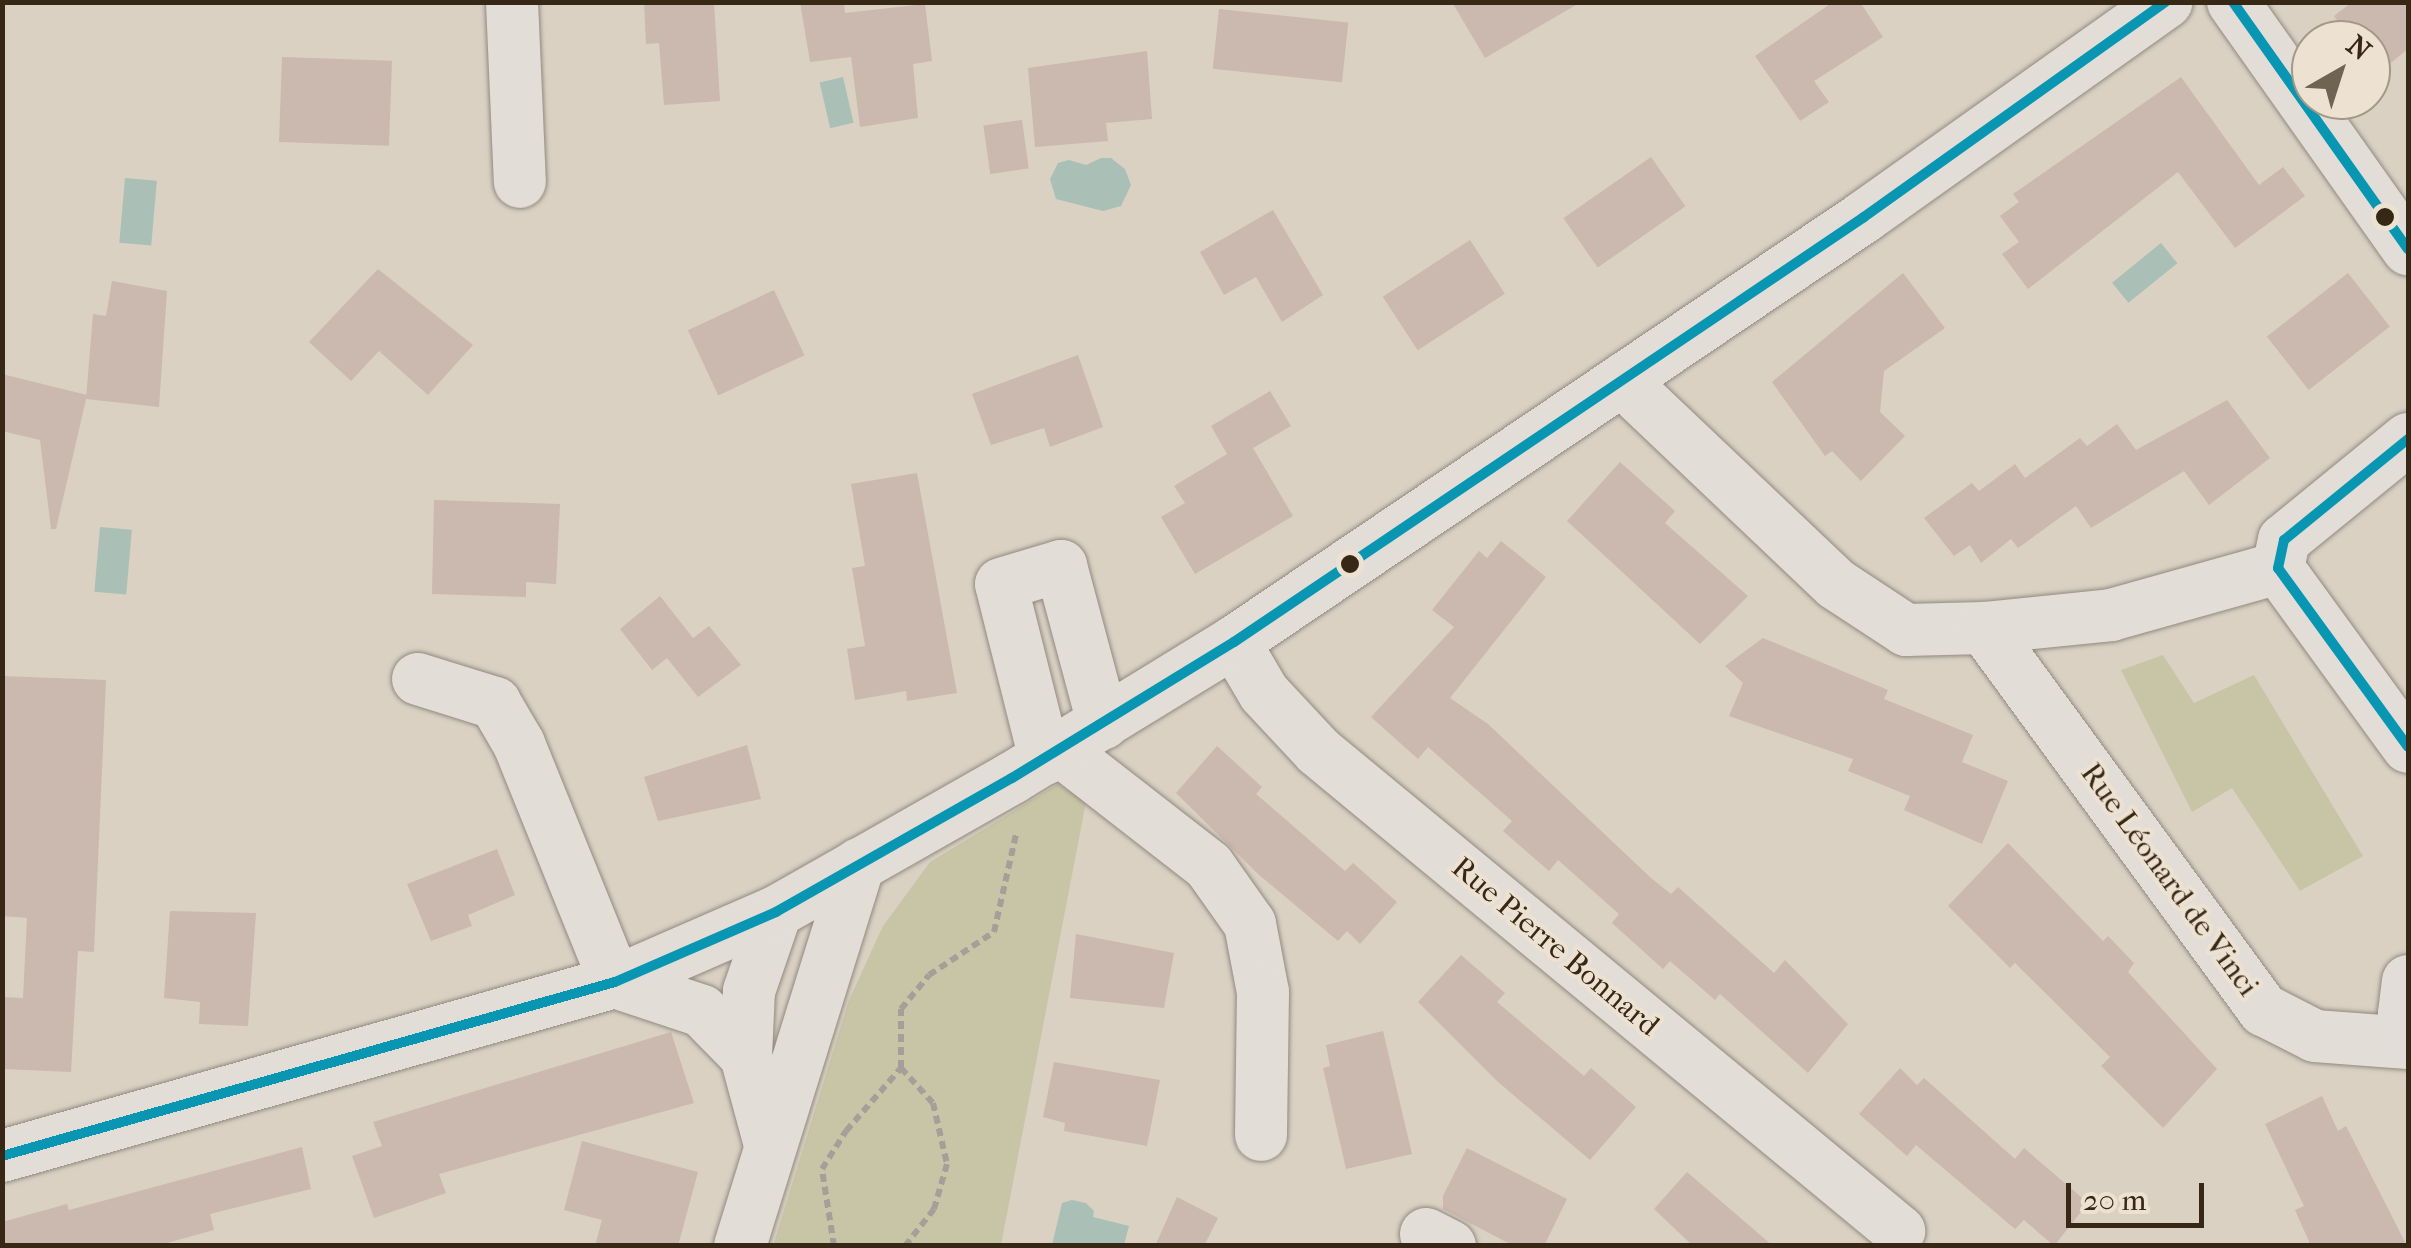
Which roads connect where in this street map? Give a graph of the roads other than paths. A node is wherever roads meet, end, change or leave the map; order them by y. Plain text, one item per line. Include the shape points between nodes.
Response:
1 (512, 2) edge
2 (2166, 2) edge
3 (2234, 2) edge
4 (520, 182) dead end
5 (2408, 248) edge
6 (1625, 378) junction
7 (2408, 439) edge
8 (2278, 568) junction
9 (1984, 628) junction
10 (1234, 642) junction
11 (418, 678) dead end
12 (2408, 747) edge
13 (1055, 753) junction
14 (860, 864) junction
15 (776, 912) junction
16 (615, 982) junction
17 (2408, 982) edge
18 (2408, 1040) edge
19 (746, 1056) junction
20 (1261, 1135) dead end
21 (770, 1145) junction
22 (2, 1156) edge
23 (1898, 1231) dead end
24 (740, 1246) edge

1 - 4 street
2 - 6 street
3 - 5 street
6 - 9 street via 1836,584 1906,630
6 - 10 street
7 - 8 street via 2284,540
8 - 9 street via 2111,615
8 - 12 street
9 - 18 street, Rue Léonard de Vinci via 2264,1010 2315,1036
10 - 13 street
10 - 23 street, Rue Pierre Bonnard via 1264,693 1318,751
11 - 16 street via 496,703 519,744
13 - 14 street
13 - 20 street via 1209,866 1250,924 1263,992
14 - 15 street
14 - 21 street
15 - 16 street
15 - 19 street via 750,991
16 - 19 street via 702,1012
16 - 22 street
17 - 18 street, Rue Léonard de Vinci
19 - 21 street
21 - 24 street

